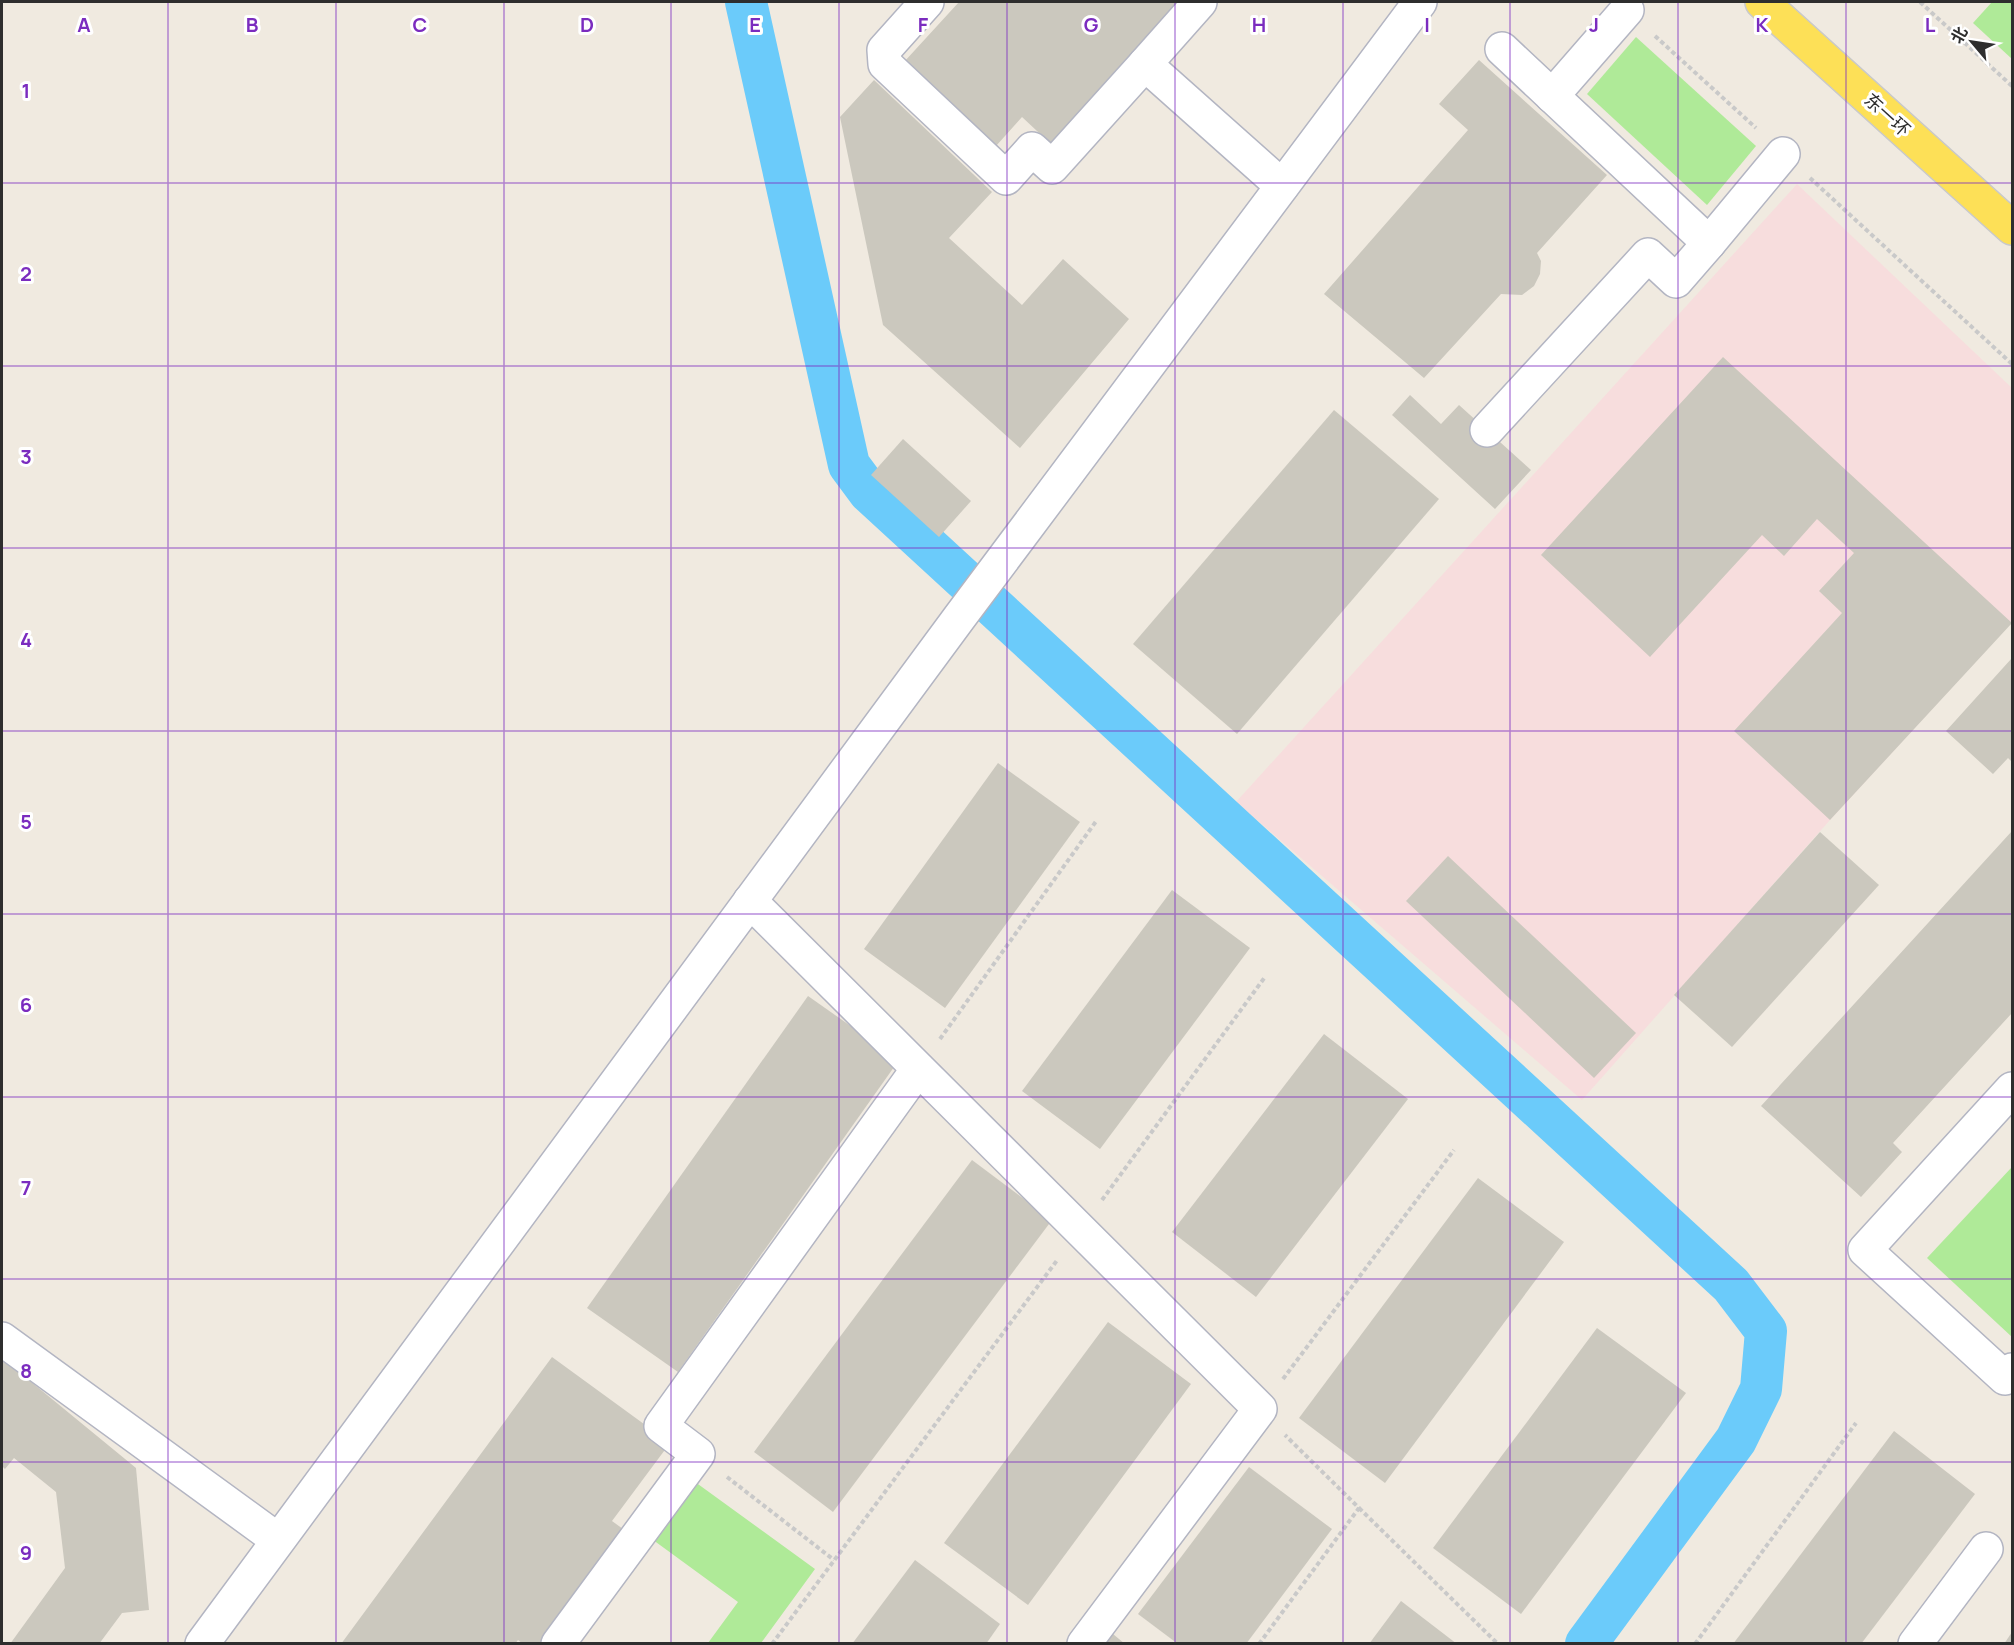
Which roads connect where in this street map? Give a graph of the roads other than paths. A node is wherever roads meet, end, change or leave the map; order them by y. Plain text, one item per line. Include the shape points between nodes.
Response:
1 (927, 2) edge
2 (1200, 2) edge
3 (1420, 2) edge
4 (1762, 2) edge
5 (1627, 10) road end
6 (1502, 49) dead end
7 (1145, 64) junction
8 (1552, 96) junction
9 (1784, 154) road end
10 (1281, 186) junction
11 (2013, 228) edge
12 (1709, 243) junction
13 (1487, 430) dead end
14 (750, 901) junction
15 (918, 1069) junction
16 (2013, 1089) edge
17 (2, 1339) edge
18 (2013, 1370) edge
19 (278, 1540) junction
20 (1986, 1549) dead end
21 (202, 1644) edge
22 (558, 1644) edge
23 (1084, 1644) edge
24 (1915, 1644) edge

1 - 7 street via 884,50 885,64 1006,178 1032,149 1052,167
2 - 7 street
3 - 10 street
4 - 11 main road, 东一环
5 - 8 street
6 - 8 street
7 - 10 street
8 - 12 street
9 - 12 street
10 - 14 street
12 - 13 street via 1676,281 1648,255
14 - 15 street
14 - 19 street
15 - 22 street via 661,1426 698,1454
15 - 23 street via 1260,1409
16 - 18 street via 1864,1250 2005,1378
17 - 19 street
19 - 21 street
20 - 24 street

